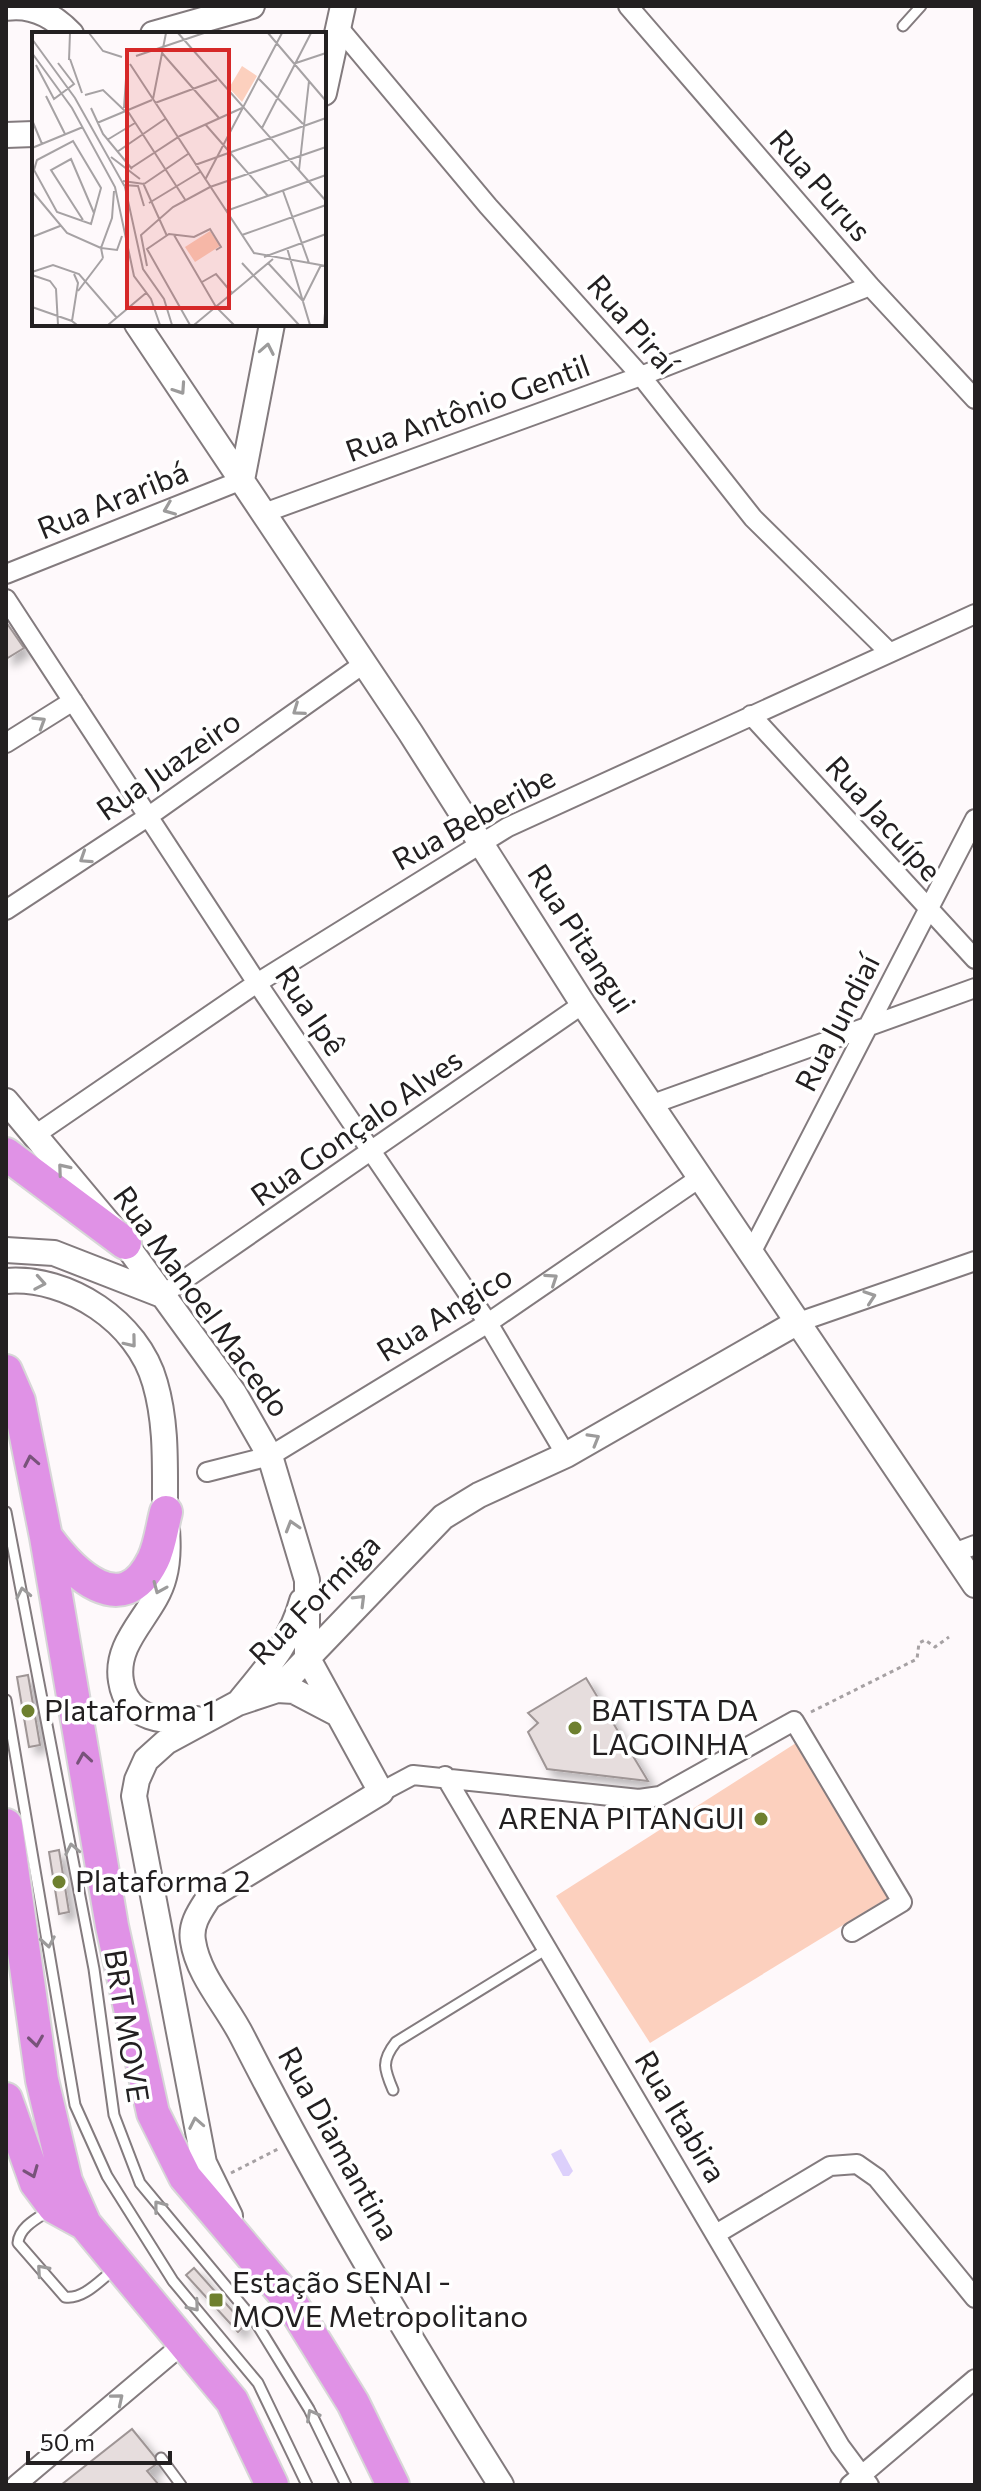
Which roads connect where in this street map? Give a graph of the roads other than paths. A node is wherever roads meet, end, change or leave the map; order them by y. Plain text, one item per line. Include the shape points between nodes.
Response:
1 (252, 6) edge
2 (628, 6) edge
3 (921, 6) edge
4 (22, 7) edge
5 (341, 17) edge
6 (903, 26) dead end
7 (69, 32) edge
8 (160, 32) edge
9 (326, 84) edge
10 (6, 135) edge
11 (32, 137) edge
12 (870, 286) junction
13 (138, 326) edge
14 (272, 326) edge
15 (641, 376) junction
16 (975, 399) edge
17 (242, 480) junction
18 (264, 513) junction
19 (6, 574) edge
20 (6, 599) edge
21 (975, 614) edge
22 (889, 652) junction
23 (362, 665) junction
24 (73, 701) junction
25 (751, 715) junction
26 (6, 743) edge
27 (149, 816) junction
28 (975, 819) edge
29 (481, 842) junction
30 (6, 910) edge
31 (927, 910) junction
32 (975, 959) edge
33 (257, 983) junction
34 (975, 988) edge
35 (583, 1004) junction
36 (870, 1025) junction
37 (6, 1101) edge
38 (650, 1105) junction
39 (35, 1135) junction
40 (373, 1153) junction
41 (6, 1154) edge
42 (701, 1177) junction
43 (125, 1243) junction
44 (6, 1250) edge
45 (751, 1253) junction
46 (975, 1261) edge
47 (6, 1281) edge
48 (162, 1295) junction
49 (488, 1323) junction
50 (796, 1323) junction
51 (6, 1371) edge
52 (566, 1455) junction
53 (270, 1456) junction
54 (207, 1472) dead end
55 (6, 1512) edge
56 (166, 1512) junction
57 (46, 1537) junction
58 (965, 1549) edge
59 (307, 1580) junction
60 (975, 1585) edge
61 (307, 1657) junction
62 (277, 1690) junction
63 (6, 1700) edge
64 (238, 1703) junction
65 (336, 1713) junction
66 (212, 1718) junction
67 (445, 1776) junction
68 (381, 1792) junction
69 (6, 1825) edge
70 (852, 1932) dead end
71 (547, 1949) junction
72 (393, 2090) dead end
73 (6, 2099) edge
74 (54, 2207) junction
75 (85, 2224) junction
76 (716, 2234) junction
77 (247, 2246) junction
78 (119, 2266) junction
79 (975, 2298) edge
80 (183, 2344) junction
81 (975, 2379) edge
82 (161, 2458) dead end
83 (860, 2482) edge
84 (16, 2485) edge
85 (181, 2485) edge
86 (272, 2485) edge
87 (307, 2485) edge
88 (346, 2485) edge
89 (393, 2485) edge
90 (501, 2485) edge

1 - 8 street
2 - 12 street, Rua Purus
3 - 6 lane
4 - 7 street via 52,16
5 - 9 street
5 - 15 street, Rua Piraí via 488,206
10 - 11 street
12 - 15 street, Rua Antônio Gentil
12 - 16 street, Rua Purus
13 -> 17 street, Rua Pitangui
17 -> 14 street
15 - 18 street, Rua Antônio Gentil
15 - 22 street, Rua Piraí via 753,518
17 - 18 street, Rua Pitangui
17 -> 19 street, Rua Araribá
18 - 23 street, Rua Pitangui
20 - 24 street, Rua Ipê
21 - 22 street, Rua Beberibe
22 - 25 street, Rua Beberibe
23 -> 27 street, Rua Juazeiro
23 - 29 street, Rua Pitangui
26 -> 24 street
24 - 27 street, Rua Ipê
25 - 29 street, Rua Beberibe
25 - 31 street, Rua Jacuípe
27 -> 30 street, Rua Juazeiro
27 - 33 street, Rua Ipê
28 - 31 street, Rua Jundiaí
29 - 33 street, Rua Beberibe
29 - 35 street, Rua Pitangui
31 - 32 street, Rua Jacuípe
31 - 36 street, Rua Jundiaí
33 - 39 street, Rua Beberibe
33 - 40 street, Rua Ipê
34 - 36 street
35 - 38 street, Rua Pitangui
35 - 40 street, Rua Gonçalo Alves
36 - 38 street
36 - 45 street, Rua Jundiaí
37 - 39 street, Rua Manoel Macedo
38 - 42 street, Rua Pitangui
43 -> 39 street, Rua Manoel Macedo
40 - 48 street, Rua Gonçalo Alves
40 - 49 street, Rua Ipê
41 - 43 highway
42 - 45 street, Rua Pitangui
49 -> 42 street, Rua Angico
43 - 48 street, Rua Manoel Macedo
44 - 48 street via 32,1249 75,1259
45 - 50 street, Rua Pitangui
50 -> 46 street
47 -> 56 street via 72,1292 99,1307 140,1352 154,1379 164,1436
48 - 53 street, Rua Manoel Macedo via 234,1393
49 - 52 street, Rua Ipê
49 - 53 street, Rua Angico
52 -> 50 street, Rua Formiga
50 - 58 street, Rua Pitangui
57 -> 51 highway via 19,1401
61 -> 52 street, Rua Formiga via 443,1517
53 - 54 street, Rua Angico
59 -> 53 street, Rua Manoel Macedo
88 -> 55 lane, BRT MOVE via 309,2409 255,2321 140,2183 114,2115 94,1969
56 - 57 highway via 153,1561 133,1583 117,1590 86,1581
56 -> 66 street via 164,1579 124,1649 121,1685 134,1706 150,1718 167,1723
77 -> 57 highway via 185,2177 153,2113 112,1926
58 - 60 street, Rua Pitangui
59 - 61 street, Rua Manoel Macedo
59 - 64 street via 297,1618 278,1656
61 - 62 street, Rua Formiga
61 - 65 street
62 - 64 street, Rua Formiga
62 - 65 street via 294,1691
63 -> 87 lane, BRT MOVE via 75,2105 107,2176 173,2281 258,2383
64 - 66 street, Rua Formiga
65 - 68 street
77 -> 66 street, Rua Formiga via 204,2163 134,1796 146,1760 166,1742
67 - 68 street via 413,1775
67 - 70 street via 660,1796 794,1721 902,1902
67 - 71 street, Rua Itabira
68 - 90 street, Rua Diamantina via 209,1897 192,1939 197,1959 295,2140
69 -> 75 highway via 42,2080 66,2181
71 - 72 lane via 396,2042 384,2067
71 - 76 street, Rua Itabira
73 -> 74 highway via 36,2183
74 - 75 highway
78 -> 74 lane via 87,2290 65,2297 18,2243 31,2223
75 - 78 highway
76 - 79 street via 830,2166 857,2164 877,2178
76 - 83 street, Rua Itabira
77 - 89 highway via 328,2361
78 - 80 highway
84 -> 80 street
80 - 86 highway via 232,2401
81 - 83 street
82 - 85 lane

